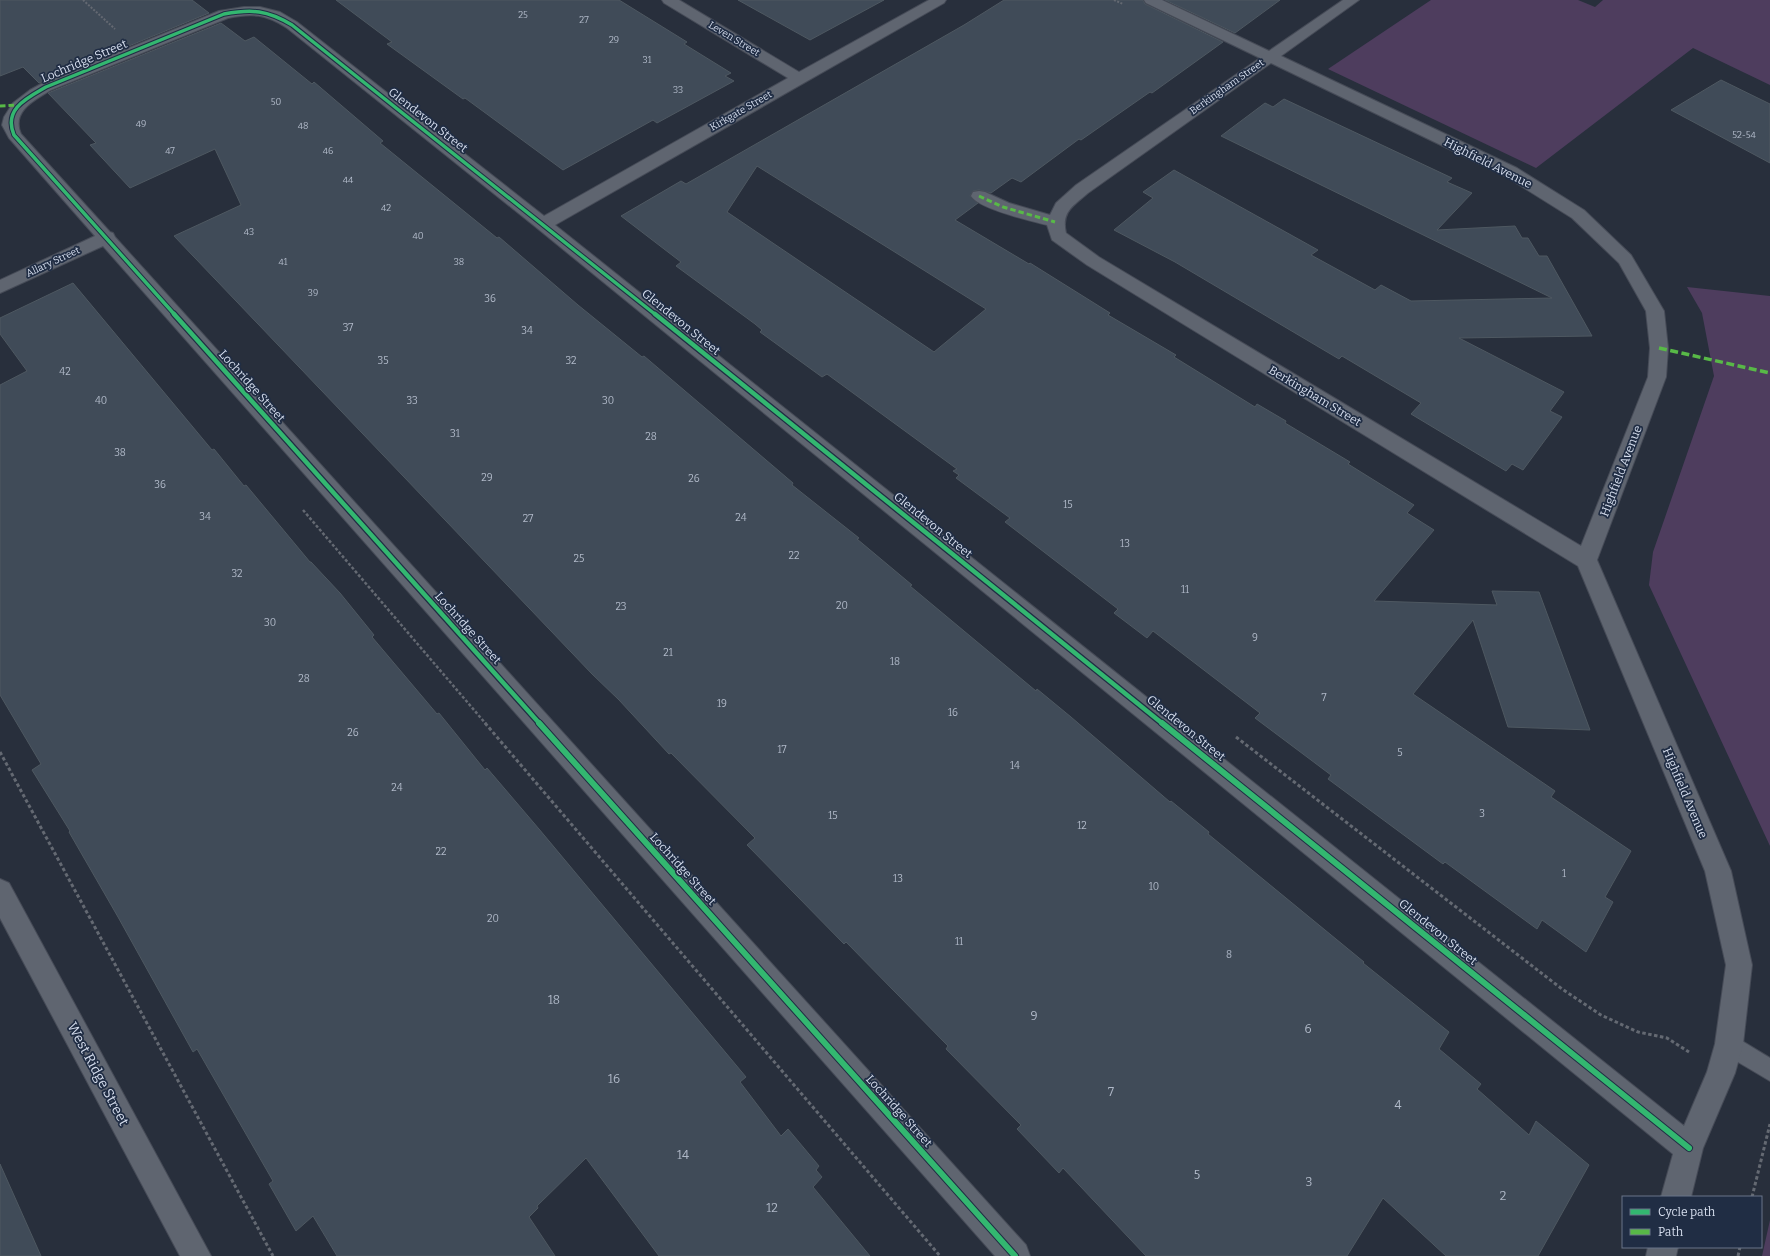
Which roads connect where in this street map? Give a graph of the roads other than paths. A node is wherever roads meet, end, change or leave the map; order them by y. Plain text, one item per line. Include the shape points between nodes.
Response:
1 (669, 0) edge
2 (939, 0) edge
3 (1151, 0) edge
4 (1352, 0) edge
5 (137, 50) joint
6 (1271, 56) junction
7 (799, 78) junction
8 (10, 106) edge
9 (979, 196) dead end
10 (1055, 222) junction
11 (543, 224) junction
12 (106, 237) junction
13 (0, 287) edge
14 (1586, 560) junction
15 (0, 892) edge
16 (1730, 1044) junction
17 (1770, 1070) edge
18 (1689, 1148) junction
19 (1676, 1196) edge
20 (196, 1256) edge
21 (1015, 1256) edge

1 - 7 street, Leven Street
2 - 7 street, Kirkgate Street
3 - 6 street, Highfield Avenue
4 - 6 street, Berkingham Street
5 - 8 street, Lochridge Street via 46,87
5 - 11 street, Glendevon Street via 224,14 259,10 278,16
6 - 10 street, Berkingham Street via 1082,189 1062,207
6 - 14 street, Highfield Avenue via 1511,172 1578,214 1625,259 1655,311 1659,348 1657,378
7 - 11 street, Kirkgate Street
8 - 12 street, Lochridge Street via 13,115 10,124 14,135
9 - 10 street via 1003,207
10 - 14 street, Berkingham Street via 1058,236 1093,261
11 - 18 street, Glendevon Street
12 - 13 street, Allary Street
12 - 21 street, Lochridge Street
14 - 16 street, Highfield Avenue via 1718,871 1739,965
15 - 20 street, West Ridge Street
16 - 17 lane
16 - 18 street, Highfield Avenue via 1721,1073
18 - 19 street, Highfield Avenue

